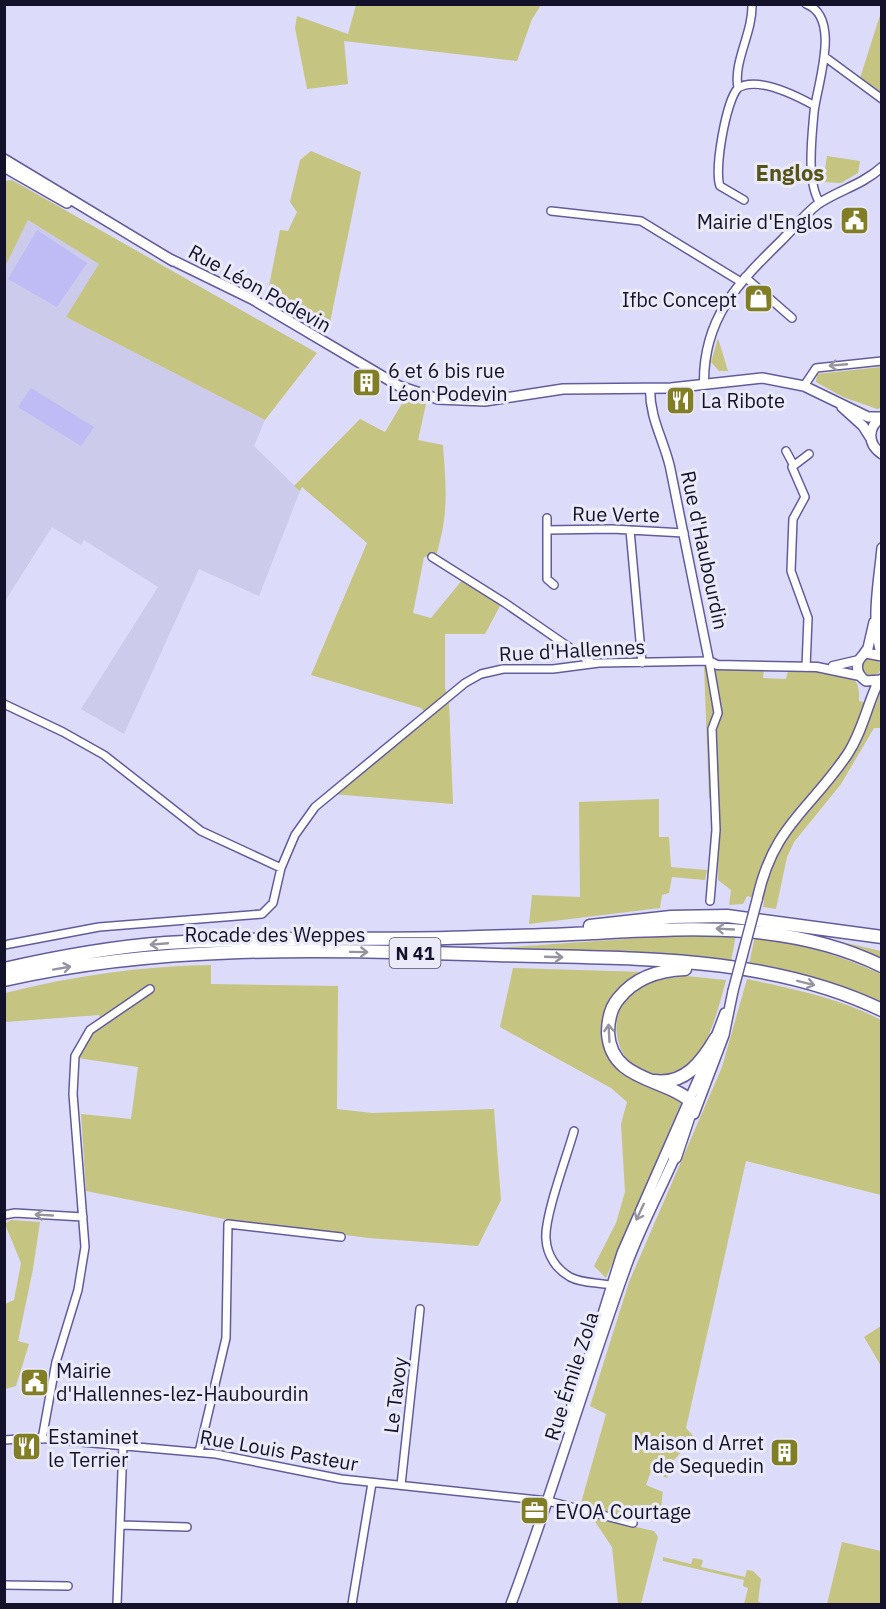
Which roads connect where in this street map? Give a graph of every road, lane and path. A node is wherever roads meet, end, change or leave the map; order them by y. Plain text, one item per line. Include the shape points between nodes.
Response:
1 (752, 4) edge
2 (806, 4) edge
3 (818, 7) edge
4 (825, 57) junction
5 (738, 88) junction
6 (882, 99) edge
7 (815, 106) junction
8 (5, 164) edge
9 (881, 167) edge
10 (744, 200) dead end
11 (820, 203) junction
12 (551, 211) dead end
13 (743, 280) junction
14 (792, 318) dead end
15 (882, 361) edge
16 (704, 384) junction
17 (804, 386) junction
18 (650, 389) junction
19 (833, 399) junction
20 (882, 417) edge
21 (870, 437) junction
22 (786, 451) dead end
23 (809, 454) dead end
24 (880, 454) edge
25 (793, 464) junction
26 (547, 518) dead end
27 (547, 530) junction
28 (630, 530) junction
29 (684, 533) junction
30 (882, 548) edge
31 (432, 557) dead end
32 (554, 585) dead end
33 (877, 611) junction
34 (882, 655) edge
35 (861, 658) junction
36 (710, 662) junction
37 (592, 663) junction
38 (642, 663) junction
39 (806, 667) junction
40 (817, 668) junction
41 (862, 678) junction
42 (881, 680) edge
43 (4, 704) edge
44 (864, 717) junction
45 (281, 868) junction
46 (710, 901) dead end
47 (813, 927) junction
48 (469, 937) junction
49 (882, 937) edge
50 (4, 945) edge
51 (882, 945) edge
52 (882, 966) edge
53 (4, 969) edge
54 (749, 971) junction
55 (4, 980) edge
56 (150, 989) dead end
57 (733, 991) junction
58 (882, 1010) edge
59 (716, 1038) junction
60 (641, 1078) junction
61 (690, 1100) junction
62 (574, 1131) dead end
63 (670, 1159) junction
64 (5, 1214) edge
65 (83, 1217) junction
66 (341, 1237) dead end
67 (615, 1286) junction
68 (420, 1309) dead end
69 (42, 1439) junction
70 (4, 1440) edge
71 (123, 1445) junction
72 (199, 1452) junction
73 (372, 1483) junction
74 (401, 1485) junction
75 (548, 1501) junction
76 (633, 1523) dead end
77 (120, 1525) junction
78 (188, 1527) dead end
79 (4, 1585) edge
80 (68, 1586) dead end
81 (117, 1605) edge
82 (352, 1605) edge
83 (511, 1605) edge

1 - 5 street
2 - 3 street
3 - 4 street
4 - 6 street
4 - 7 street
5 - 7 street via 752,84 780,90
5 - 10 street via 726,118 718,181 722,189
7 - 11 street via 812,184
8 - 18 main road, Rue Léon Podevin via 213,285 414,392 465,402 569,388
9 - 11 street via 858,185
11 - 13 street
12 - 13 street via 641,221
13 - 14 street
13 - 16 street via 725,303 709,340
15 -> 17 street via 816,368
16 - 17 main road, Rue Léon Podevin via 762,378
16 - 18 main road, Rue Léon Podevin
17 - 19 main road, Rue Léon Podevin
18 - 29 street, Rue d'Haubourdin via 651,413 664,443
19 - 20 main road via 868,417
19 - 21 main road
20 - 21 main road via 873,425
21 - 24 main road
22 - 25 street
23 - 25 street
25 - 39 street via 792,471 805,497 793,519 791,571 808,618
26 - 27 street, Rue Verte
27 - 28 street, Rue Verte
27 - 32 street, Rue Verte via 547,579
28 - 29 street, Rue Verte
28 - 38 street
29 - 36 street, Rue d'Haubourdin
30 - 33 main road
31 - 37 street
33 - 34 main road
33 - 35 main road via 868,648
34 - 35 main road via 872,652
35 - 40 street via 849,664
35 - 41 main road via 857,668
36 - 38 street, Rue d'Hallennes
36 - 39 street
36 - 46 street, Rue d'Haubourdin via 718,712 712,729 716,830
37 - 38 street, Rue d'Hallennes
37 - 45 street, Rue d'Hallennes via 553,669 503,669 481,674 456,690 315,807 298,828
39 - 40 street
40 - 41 street
41 - 42 main road
41 - 44 main road via 866,692
42 - 44 main road
43 - 45 street via 104,755 208,836
44 - 57 main road, bridge via 847,755 780,837 766,863
45 - 50 street, Rue d'Hallennes via 276,897 262,914 99,927
47 - 48 highway via 737,916 703,916
47 - 49 highway
47 - 51 highway
52 -> 48 highway, N 41 via 825,945 745,930 684,928
48 -> 53 highway, Rocade des Weppes / N 41 via 165,943 83,953
55 -> 54 highway, Rocade des Weppes / N 41 via 112,960 211,952 316,951 656,962 710,964
54 -> 58 highway, N 41 via 825,988
60 -> 54 highway via 621,1065 611,1048 609,1017 620,996 643,979 670,970
56 - 65 street via 90,1030 75,1056 73,1094
57 - 59 main road
57 - 63 main road via 717,1056
59 - 60 highway via 690,1072 664,1082
59 - 61 main road
60 - 61 highway
61 - 63 highway via 693,1105
62 - 67 street via 546,1230 547,1248 555,1264 569,1276
63 - 67 main road
65 -> 64 street
65 - 69 street via 85,1247 80,1283 57,1355
66 - 72 street via 228,1224 226,1338
67 - 75 main road, Rue Émile Zola via 569,1413 561,1464
68 - 74 street, Le Tavoy
69 - 70 street, Rue Louis Pasteur
69 - 71 street, Rue Louis Pasteur
71 - 72 street, Rue Louis Pasteur
71 - 77 street
72 - 73 street, Rue Louis Pasteur
73 - 74 street, Rue Louis Pasteur
73 - 82 street
74 - 75 street, Rue Louis Pasteur
75 - 76 street, Rue Louis Pasteur
75 - 83 main road, Rue Émile Zola
77 - 78 street
77 - 81 street
79 - 80 street

